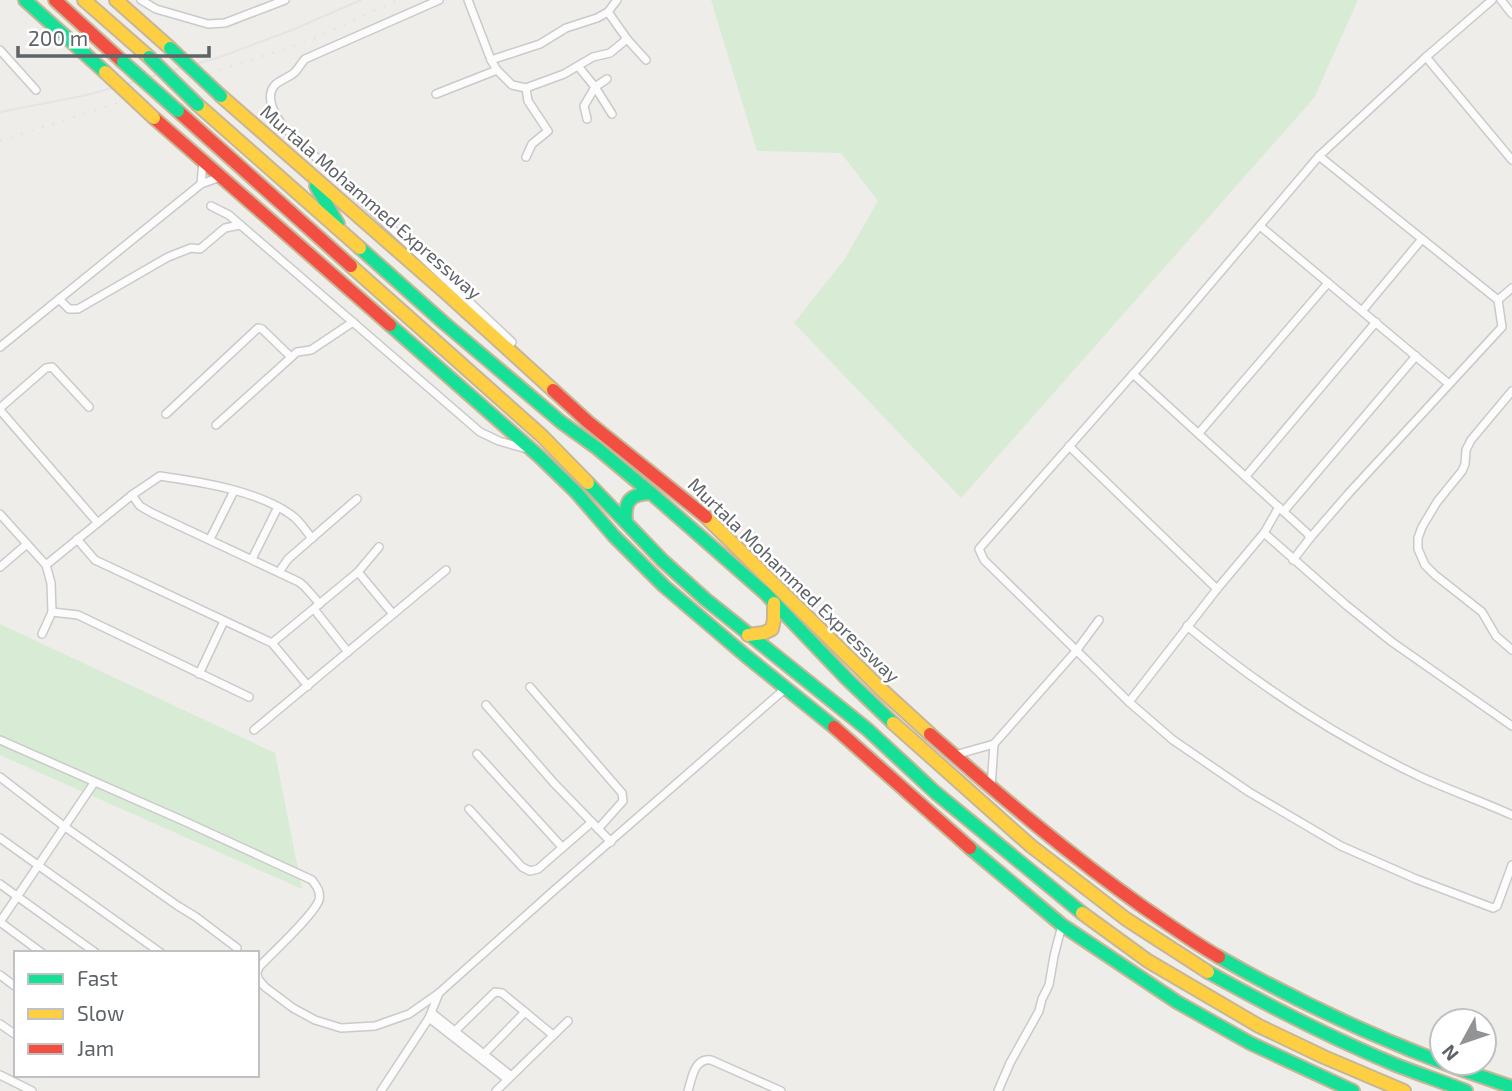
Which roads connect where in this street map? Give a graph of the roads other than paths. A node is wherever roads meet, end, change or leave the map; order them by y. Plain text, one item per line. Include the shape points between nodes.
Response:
1 (24, 0) edge
2 (55, 0) edge
3 (84, 0) edge
4 (116, 0) edge
5 (141, 0) edge
6 (285, 0) edge
7 (439, 0) edge
8 (468, 0) edge
9 (617, 0) edge
10 (1492, 0) edge
11 (1501, 0) edge
12 (608, 12) junction
13 (1512, 14) edge
14 (627, 39) junction
15 (0, 50) edge
16 (1426, 57) junction
17 (491, 60) junction
18 (646, 60) dead end
19 (578, 66) junction
20 (497, 70) junction
21 (607, 79) dead end
22 (594, 87) junction
23 (526, 88) junction
24 (36, 90) dead end
25 (436, 94) dead end
26 (612, 114) dead end
27 (587, 119) dead end
28 (1319, 156) junction
29 (526, 157) dead end
30 (1512, 160) edge
31 (203, 161) junction
32 (308, 173) junction
33 (221, 177) junction
34 (201, 184) junction
35 (211, 206) dead end
36 (241, 225) junction
37 (1260, 226) junction
38 (346, 237) junction
39 (1422, 239) junction
40 (1328, 283) junction
41 (1512, 288) edge
42 (59, 299) junction
43 (1498, 300) junction
44 (1362, 311) junction
45 (378, 315) junction
46 (353, 322) junction
47 (1376, 323) junction
48 (0, 347) edge
49 (507, 348) junction
50 (447, 351) junction
51 (291, 356) junction
52 (1416, 356) junction
53 (1133, 374) junction
54 (1449, 384) junction
55 (1512, 391) edge
56 (89, 407) dead end
57 (0, 409) edge
58 (166, 414) dead end
59 (216, 425) dead end
60 (1199, 433) junction
61 (1069, 446) junction
62 (533, 450) junction
63 (563, 457) junction
64 (1246, 476) junction
65 (234, 491) junction
66 (652, 493) junction
67 (132, 495) junction
68 (357, 499) dead end
69 (278, 507) junction
70 (1282, 509) junction
71 (0, 514) edge
72 (97, 522) junction
73 (626, 522) junction
74 (1264, 533) junction
75 (312, 538) junction
76 (1310, 538) junction
77 (78, 539) junction
78 (210, 539) junction
79 (27, 544) junction
80 (379, 547) dead end
81 (252, 559) junction
82 (1293, 560) junction
83 (46, 565) junction
84 (0, 566) edge
85 (446, 570) dead end
86 (279, 572) junction
87 (358, 572) junction
88 (1217, 589) junction
89 (774, 603) junction
90 (317, 607) junction
91 (52, 612) junction
92 (393, 614) junction
93 (1099, 620) dead end
94 (224, 621) junction
95 (1187, 626) junction
96 (42, 634) dead end
97 (748, 635) junction
98 (272, 643) junction
99 (1512, 650) edge
100 (1076, 651) junction
101 (348, 652) junction
102 (200, 674) junction
103 (308, 686) junction
104 (530, 688) dead end
105 (786, 688) junction
106 (249, 697) dead end
107 (1129, 702) junction
108 (486, 705) dead end
109 (1512, 726) edge
110 (254, 730) dead end
111 (0, 740) edge
112 (994, 744) junction
113 (477, 754) dead end
114 (954, 755) junction
115 (0, 777) edge
116 (94, 783) junction
117 (991, 788) junction
118 (469, 809) dead end
119 (1512, 816) edge
120 (592, 822) junction
121 (65, 827) junction
122 (598, 829) junction
123 (0, 838) edge
124 (611, 842) junction
125 (562, 847) junction
126 (1512, 865) edge
127 (39, 866) junction
128 (0, 884) edge
129 (17, 896) junction
130 (1126, 919) junction
131 (1062, 925) junction
132 (1111, 935) junction
133 (1196, 944) junction
134 (237, 948) dead end
135 (39, 951) edge
136 (93, 951) edge
137 (158, 951) edge
138 (259, 969) edge
139 (259, 981) edge
140 (1152, 986) junction
141 (439, 993) junction
142 (525, 1012) junction
143 (430, 1016) junction
144 (568, 1021) dead end
145 (455, 1031) junction
146 (553, 1035) junction
147 (484, 1054) junction
148 (0, 1075) edge
149 (509, 1077) junction
150 (1512, 1087) edge
151 (1001, 1090) edge
152 (32, 1091) edge
153 (381, 1091) edge
154 (495, 1091) edge
155 (688, 1091) edge
156 (781, 1091) edge
157 (1353, 1091) edge
158 (1404, 1091) edge
159 (1466, 1091) edge

1 - 31 highway, bridge
2 - 50 highway, bridge
3 - 38 highway, Murtala Mohammed Expressway, bridge
4 - 32 highway, Murtala Mohammed Expressway, bridge
5 - 6 street via 208,24 225,23
7 - 49 street via 305,59 296,72 274,86 272,105 285,128 512,342
8 - 17 street
9 - 12 street
10 - 16 street
11 - 13 street
12 - 14 street
12 - 17 street via 540,44
14 - 18 street
14 - 19 street via 610,53
15 - 24 street
16 - 28 street
16 - 30 street
17 - 20 street
19 - 22 street
19 - 23 street
20 - 23 street via 512,85
20 - 25 street
21 - 22 street
22 - 26 street
22 - 27 street via 584,106
23 - 29 street via 528,101 548,131 532,144
28 - 37 street
28 - 39 street
31 - 33 highway
31 - 34 street
32 - 38 highway
32 - 49 highway, Murtala Mohammed Expressway
33 - 34 street
33 - 45 highway
34 - 42 street
35 - 36 street
36 - 42 street via 225,228 200,249 168,257 78,309 69,309
36 - 46 street
37 - 40 street
37 - 53 street
38 - 66 highway, Murtala Mohammed Expressway via 561,422
39 - 43 street
39 - 44 street
40 - 44 street
40 - 60 street
41 - 43 street
42 - 48 street
43 - 54 street via 1502,327
44 - 47 street
45 - 50 highway
45 - 62 highway
46 - 51 street via 310,350
46 - 62 street via 480,432
47 - 52 street
47 - 64 street
49 - 114 highway, Murtala Mohammed Expressway via 588,422 707,518
50 - 63 highway
51 - 58 street via 258,328
51 - 59 street
52 - 54 street
52 - 70 street
53 - 60 street
53 - 61 street
54 - 76 street
55 - 99 street via 1471,440 1462,471 1422,527 1418,550 1425,565 1482,612 1496,636
56 - 57 street via 52,368 46,368
57 - 72 street
60 - 64 street
61 - 88 street
61 - 100 street via 979,549 984,560
62 - 63 highway
62 - 105 highway via 664,586
63 - 73 highway
64 - 70 street
65 - 67 street via 160,476
65 - 69 street
65 - 78 street
66 - 73 highway via 632,496 624,509
66 - 89 highway, Murtala Mohammed Expressway
67 - 72 street
67 - 78 street via 152,513
68 - 75 street
69 - 75 street
69 - 81 street
70 - 74 street
70 - 76 street
71 - 79 street
72 - 77 street
73 - 97 highway
74 - 82 street
74 - 88 street
75 - 86 street
76 - 82 street
77 - 83 street
77 - 94 street via 95,560
78 - 81 street
79 - 83 street
79 - 84 street
80 - 87 street
81 - 86 street
82 - 109 street via 1392,642
83 - 91 street
85 - 92 street
86 - 90 street via 304,586
87 - 90 street
87 - 92 street
88 - 95 street
89 - 97 highway via 772,629
89 - 130 highway, Murtala Mohammed Expressway via 930,758 1031,846
90 - 98 street
90 - 101 street
91 - 96 street
91 - 102 street via 78,615
92 - 101 street
93 - 100 street
94 - 98 street
94 - 102 street
95 - 107 street
95 - 119 street via 1274,693 1345,737 1423,778
97 - 132 highway
98 - 103 street
100 - 107 street
100 - 112 street
101 - 103 street
102 - 106 street
103 - 110 street
104 - 122 street via 622,793 623,801
105 - 124 street
105 - 131 highway
107 - 126 street via 1173,740 1249,792 1341,846 1416,879 1493,908
108 - 120 street
111 - 116 street
112 - 114 street
112 - 117 street
113 - 125 street
114 - 117 highway, Murtala Mohammed Expressway
115 - 121 street
116 - 121 street
116 - 138 street via 313,880 320,891 319,900
117 - 133 highway, Murtala Mohammed Expressway via 1093,872
118 - 125 street via 530,871
120 - 122 street
120 - 125 street
121 - 127 street
121 - 134 street
122 - 124 street
123 - 127 street
124 - 141 street
127 - 129 street
127 - 137 street
128 - 129 street
129 - 135 street via 0,922
129 - 136 street
130 - 133 highway
130 - 159 highway, Murtala Mohammed Expressway via 1269,1006 1392,1064
131 - 140 highway
131 - 151 street via 1040,1010 1010,1063
132 - 140 highway
132 - 158 highway via 1259,1026
133 - 150 highway, Murtala Mohammed Expressway via 1341,1021
139 - 141 street via 293,1008 341,1028 375,1026 409,1014
140 - 157 highway via 1250,1043
141 - 143 street
142 - 145 street via 495,992
142 - 146 street
142 - 147 street
143 - 145 street
143 - 149 street
143 - 153 street
144 - 146 street
145 - 147 street
146 - 149 street
147 - 149 street
148 - 152 street
149 - 154 street
155 - 156 street via 696,1067 704,1059

